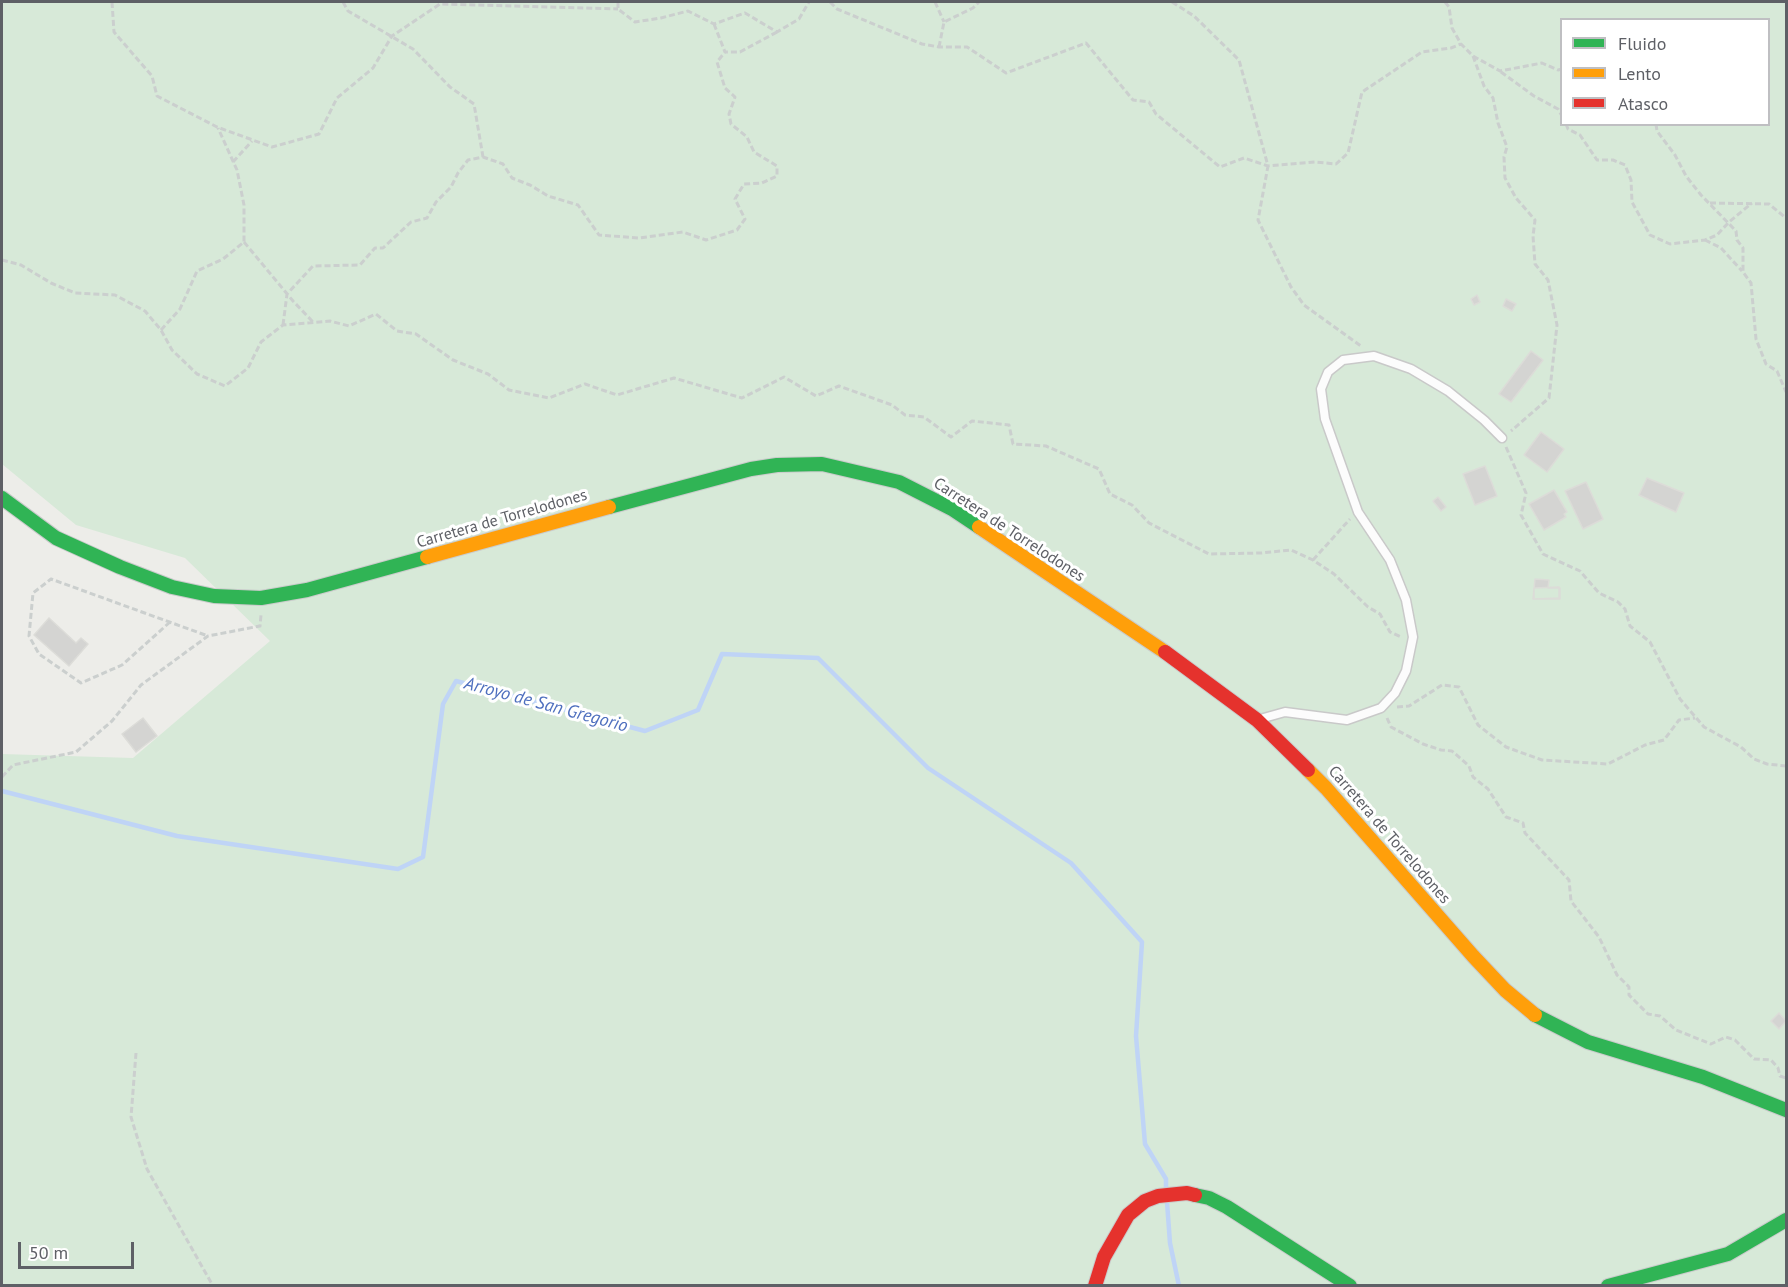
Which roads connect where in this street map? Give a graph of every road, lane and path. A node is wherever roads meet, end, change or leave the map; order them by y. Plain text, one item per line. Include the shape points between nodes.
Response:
1 (112, 2) edge
2 (343, 2) edge
3 (618, 2) edge
4 (809, 2) edge
5 (830, 2) edge
6 (935, 2) edge
7 (979, 2) edge
8 (1172, 2) edge
9 (1445, 2) edge
10 (618, 9) junction
11 (944, 22) junction
12 (714, 24) junction
13 (777, 32) junction
14 (392, 36) junction
15 (1461, 44) junction
16 (939, 47) junction
17 (725, 52) junction
18 (1473, 56) junction
19 (1560, 70) edge
20 (1500, 71) junction
21 (1560, 112) edge
22 (1567, 126) edge
23 (1656, 126) edge
24 (217, 127) junction
25 (252, 141) junction
26 (483, 157) junction
27 (233, 162) junction
28 (1268, 166) junction
29 (1752, 202) junction
30 (1710, 203) junction
31 (1786, 218) edge
32 (1729, 222) junction
33 (1705, 240) junction
34 (244, 242) junction
35 (2, 260) edge
36 (1743, 272) junction
37 (287, 294) junction
38 (314, 322) junction
39 (283, 325) junction
40 (161, 330) junction
41 (1374, 356) junction
42 (1786, 392) edge
43 (1502, 438) junction
44 (2, 498) edge
45 (1358, 512) junction
46 (1313, 560) junction
47 (261, 598) junction
48 (170, 622) junction
49 (208, 636) junction
50 (1412, 642) junction
51 (1381, 708) junction
52 (1695, 717) junction
53 (1257, 720) junction
54 (1786, 766) edge
55 (2, 777) edge
56 (136, 1053) dead end
57 (1786, 1078) edge
58 (1786, 1110) edge
59 (1786, 1220) edge
60 (213, 1286) edge
61 (1095, 1286) edge
62 (1350, 1286) edge
63 (1608, 1286) edge

1 - 24 path via 114,32 152,76 157,96
2 - 14 path via 348,11
3 - 10 path
4 - 13 path via 799,19
5 - 16 path via 837,9 922,44
6 - 11 path
7 - 11 path
8 - 28 path via 1194,16 1239,60
9 - 15 path
10 - 12 path via 635,22 688,11
10 - 14 path via 440,4
11 - 16 path
12 - 13 path via 745,13
12 - 17 path
13 - 17 path via 740,52
14 - 25 path via 373,68 337,98 319,134 272,147
14 - 26 path via 413,49 450,87 474,104
15 - 18 path
15 - 28 path via 1422,52 1362,92 1348,153 1336,164
16 - 28 path via 967,47 1006,74 1086,43 1133,100 1149,102 1156,114 1220,167 1244,158
17 - 26 path via 717,62 725,88 735,97 730,124 747,137 754,152 777,166 777,176 762,183 744,184 735,199 745,219 737,230 706,240 683,232 639,238 599,235 578,205 548,196 512,178 503,164
18 - 20 path
18 - 43 path via 1492,98 1507,147 1505,178 1535,220 1535,264 1548,280 1557,325 1549,398
19 - 20 path via 1542,63
20 - 21 path
22 - 33 path via 1580,135 1597,160 1625,165 1631,180 1632,202 1650,235 1670,244
23 - 30 path via 1686,176
24 - 25 path
24 - 27 path
25 - 27 path
26 - 37 path via 468,160 428,219 411,222 383,248 375,248 360,265 313,266
27 - 34 path via 244,205
28 - 41 path via 1258,220 1291,287 1304,305
29 - 30 path
29 - 31 path via 1769,204
29 - 32 path
30 - 32 path
32 - 33 path via 1717,235
32 - 36 path via 1743,248
33 - 36 path via 1721,248
34 - 37 path
34 - 40 path via 223,259 197,271 180,309
35 - 40 path via 21,265 75,293 115,295 145,311
36 - 42 path via 1751,283 1756,339 1766,364 1777,371
37 - 38 path
37 - 39 path
38 - 39 path
38 - 46 path via 349,326 376,314 397,331 416,334 453,360 488,375 509,390 549,398 585,384 617,395 674,378 742,399 783,377 816,396 839,386 892,405 905,416 924,417 951,437 972,421 1009,425 1013,444 1046,446 1099,469 1110,494 1132,505 1149,523 1209,554 1291,549
39 - 40 path via 261,342 248,368 225,386 197,374 172,350
41 - 43 lane via 1411,369 1448,391
41 - 45 lane via 1343,360 1328,372 1321,389 1325,419
43 - 52 path via 1526,492 1521,515 1543,554 1580,571 1599,593 1625,609 1629,626 1650,642 1680,699
44 - 47 main road, Carretera de Torrelodones via 56,538 120,567 172,587 214,596
45 - 46 path
45 - 50 lane via 1390,560 1406,600
46 - 50 path via 1380,614 1390,632
47 - 49 path via 260,626
47 - 53 main road, Carretera de Torrelodones via 307,590 751,469 822,464 899,482 952,509 1165,652
48 - 48 path via 51,579 33,593 29,636 39,654 81,682 122,665
48 - 49 path
49 - 55 path via 141,685 112,721 76,752 13,765
50 - 51 lane via 1406,671 1395,693
51 - 52 path via 1409,706 1442,685 1459,687 1478,725 1506,747 1542,760 1608,764 1664,740 1679,720
51 - 53 lane via 1347,720 1285,712
51 - 57 path via 1391,726 1423,744 1452,751 1488,789 1506,817 1523,824 1526,833 1569,880 1571,901 1599,937 1617,975 1629,987 1629,995 1648,1014 1660,1016 1676,1030 1711,1044 1726,1037 1735,1040 1754,1059 1771,1060 1780,1076
52 - 54 path via 1754,759
53 - 58 main road, Carretera de Torrelodones via 1326,788 1489,973 1533,1014 1588,1042 1703,1077
56 - 60 path via 131,1117 147,1169
59 - 63 main road via 1728,1254
61 - 62 main road via 1104,1257 1128,1215 1145,1201 1187,1193 1227,1207

